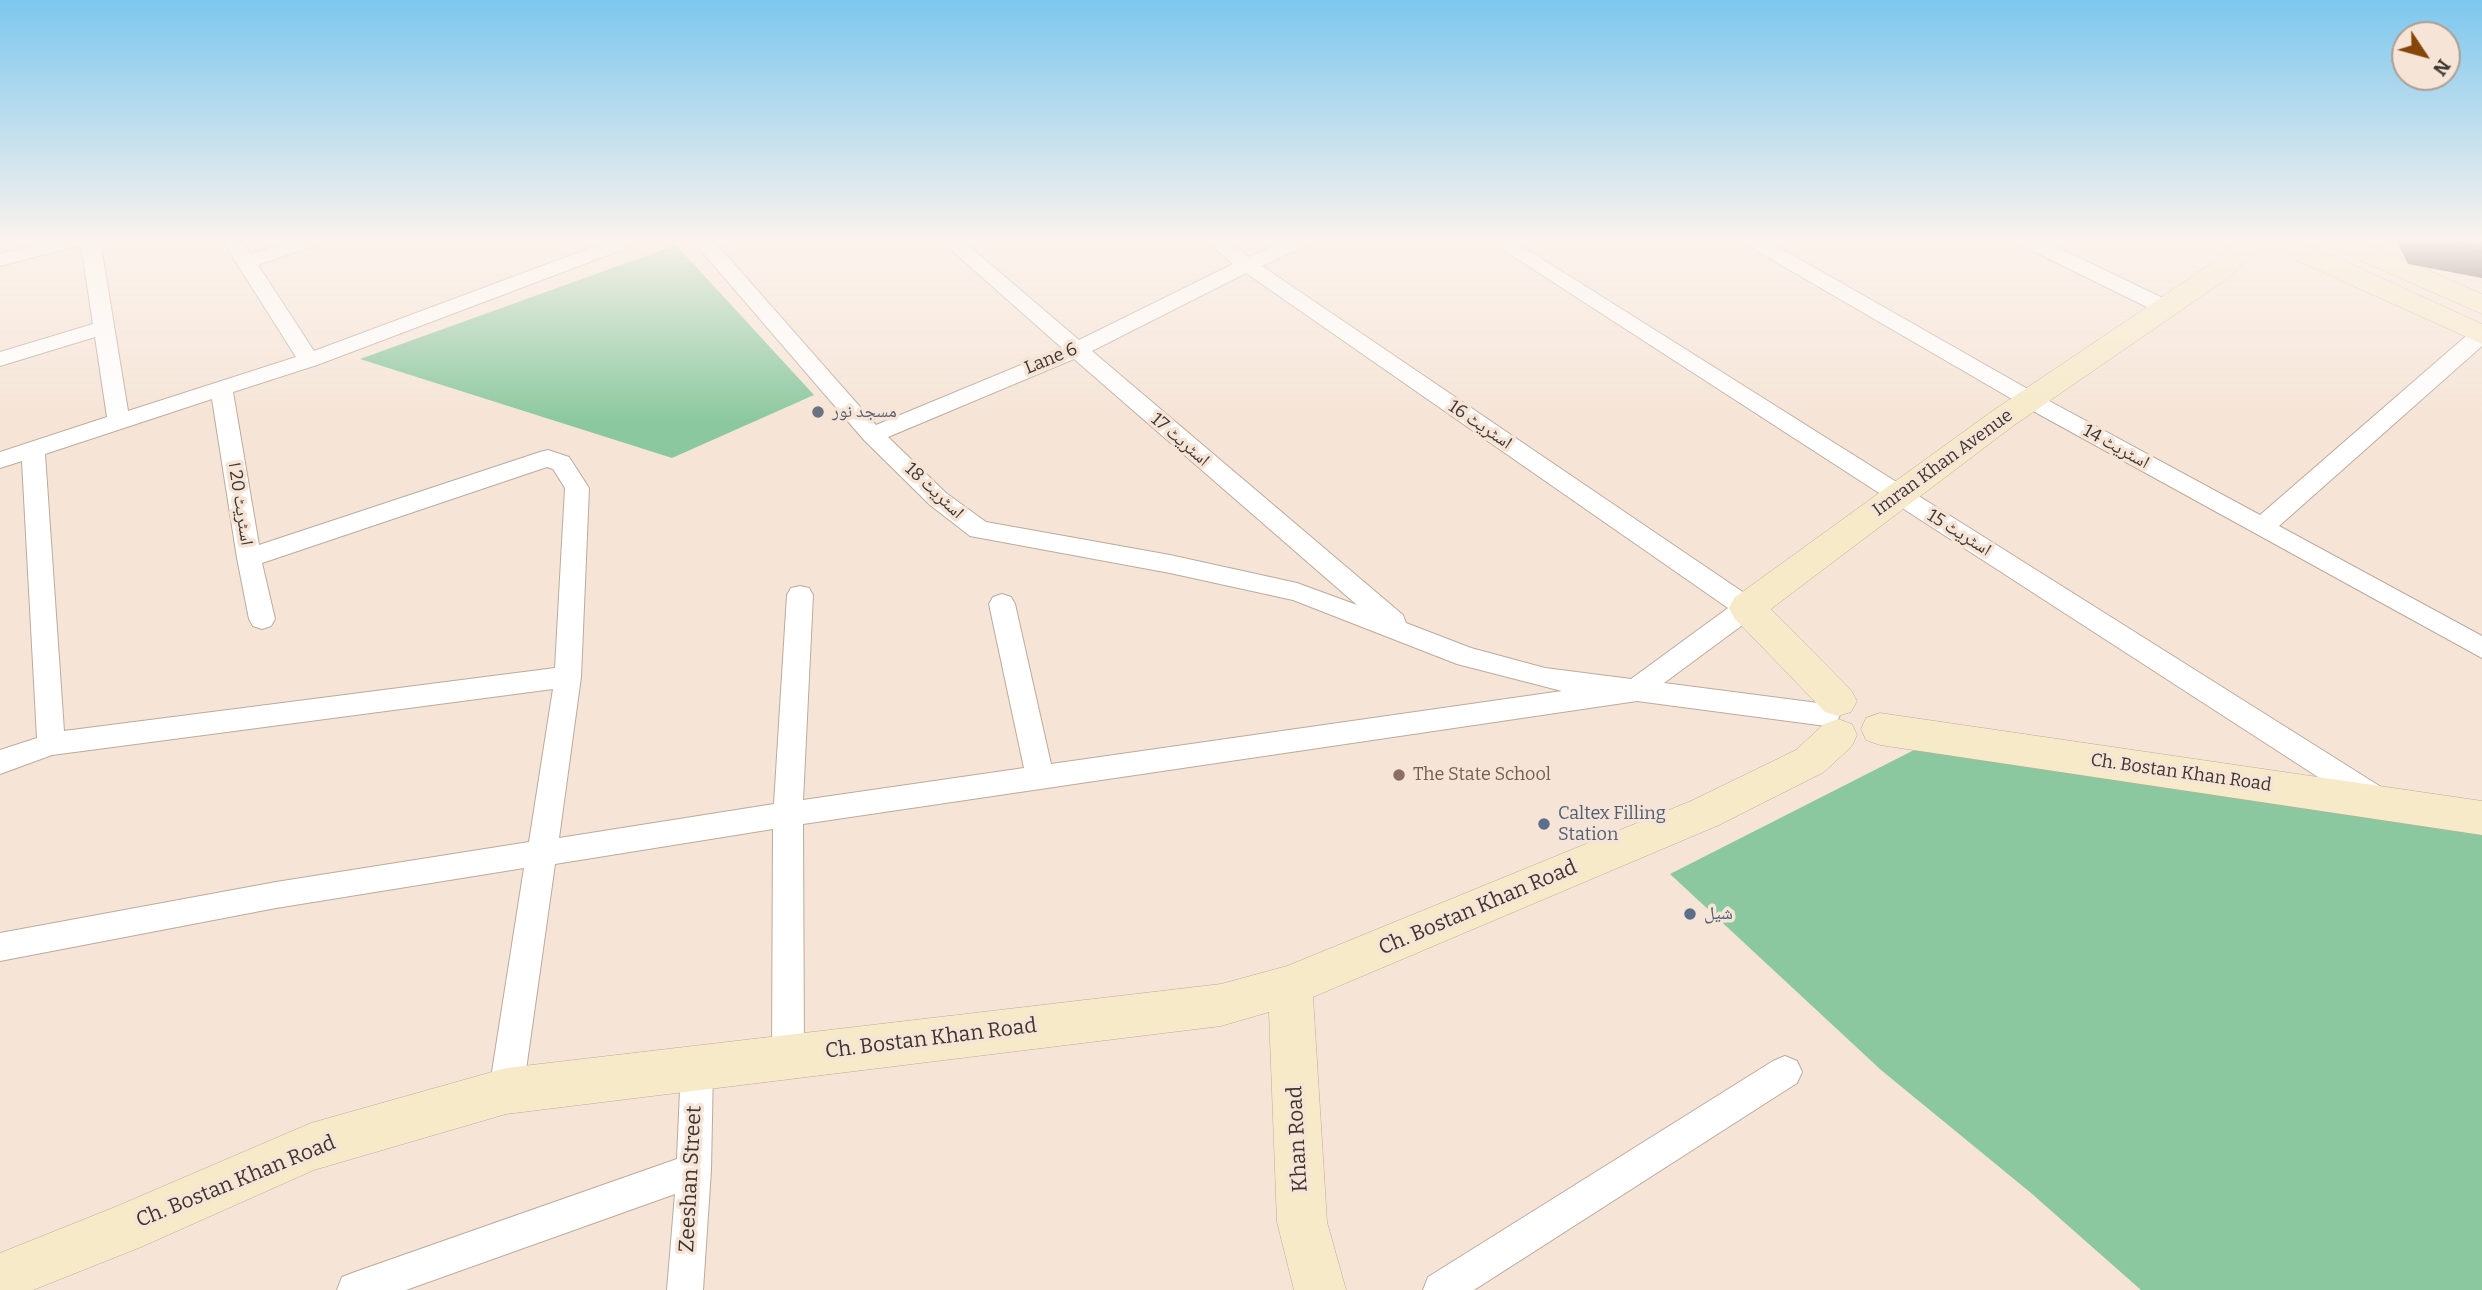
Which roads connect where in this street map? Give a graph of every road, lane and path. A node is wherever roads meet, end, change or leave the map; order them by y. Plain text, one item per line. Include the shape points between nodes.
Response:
1 (100, 300) edge
2 (270, 300) edge
3 (469, 300) edge
4 (754, 300) edge
5 (1018, 300) edge
6 (1177, 300) edge
7 (1298, 300) edge
8 (1593, 300) edge
9 (1857, 300) edge
10 (2150, 300) edge
11 (2177, 300) edge
12 (2406, 300) edge
13 (2166, 308) junction
14 (104, 327) junction
15 (2482, 335) edge
16 (1076, 351) junction
17 (0, 359) edge
18 (309, 360) junction
19 (221, 388) junction
20 (2032, 401) junction
21 (119, 422) junction
22 (872, 435) junction
23 (33, 450) junction
24 (0, 460) edge
25 (1899, 495) junction
26 (2262, 527) junction
27 (248, 558) junction
28 (800, 595) dead end
29 (1002, 604) dead end
30 (1747, 607) junction
31 (262, 619) dead end
32 (1411, 637) junction
33 (2482, 648) edge
34 (568, 677) junction
35 (1634, 691) junction
36 (1846, 720) junction
37 (51, 744) junction
38 (0, 762) edge
39 (1040, 777) junction
40 (2384, 803) junction
41 (788, 814) junction
42 (2482, 818) edge
43 (543, 853) junction
44 (0, 947) edge
45 (1290, 986) junction
46 (788, 1056) junction
47 (697, 1067) junction
48 (1785, 1072) dead end
49 (506, 1091) junction
50 (694, 1170) junction
51 (0, 1278) edge
52 (355, 1290) edge
53 (685, 1290) edge
54 (1320, 1290) edge
55 (1441, 1290) edge

1 - 14 street
2 - 18 street
3 - 18 street
4 - 22 street, اسٹریٹ 18
5 - 16 street, اسٹریٹ 17
6 - 16 street, Lane 6
7 - 30 street, اسٹریٹ 16
8 - 25 street, اسٹریٹ 15
9 - 20 street, اسٹریٹ 14
10 - 13 street
11 - 13 main road, Imran Khan Avenue
12 - 15 main road
13 - 20 main road, Imran Khan Avenue
14 - 17 street
14 - 21 street
15 - 26 street
16 - 22 street, Lane 6
16 - 32 street, اسٹریٹ 17
18 - 19 street
19 - 21 street
19 - 27 street, اسٹریٹ 20 ا
20 - 25 main road, Imran Khan Avenue
20 - 26 street, اسٹریٹ 14
21 - 23 street
22 - 32 street, اسٹریٹ 18 via 938,499 979,530 1297,592
23 - 24 street
23 - 37 street
25 - 30 main road, Imran Khan Avenue
25 - 40 street, اسٹریٹ 15
26 - 33 street, اسٹریٹ 14
27 - 31 street, اسٹریٹ 20 ا
27 - 34 street via 548,458 561,463 577,488
28 - 41 street
29 - 39 street
30 - 35 street, Imran Khan Avenue
30 - 36 main road
32 - 35 street, اسٹریٹ 18 via 1545,678
34 - 37 street
34 - 43 street
35 - 36 street
35 - 39 street
36 - 40 main road, Ch. Bostan Khan Road
36 - 45 main road, Ch. Bostan Khan Road via 1810,761 1705,813
37 - 38 street
39 - 41 street
40 - 42 main road, Ch. Bostan Khan Road
41 - 43 street
41 - 46 street
43 - 44 street via 276,895
43 - 49 street
45 - 46 main road, Ch. Bostan Khan Road via 1220,1005
45 - 54 main road, Khan Road via 1302,1222
46 - 47 main road, Ch. Bostan Khan Road
47 - 49 main road, Ch. Bostan Khan Road
47 - 50 street, Zeeshan Street
48 - 55 street
49 - 51 main road, Ch. Bostan Khan Road via 312,1147
50 - 52 street
50 - 53 street, Zeeshan Street

